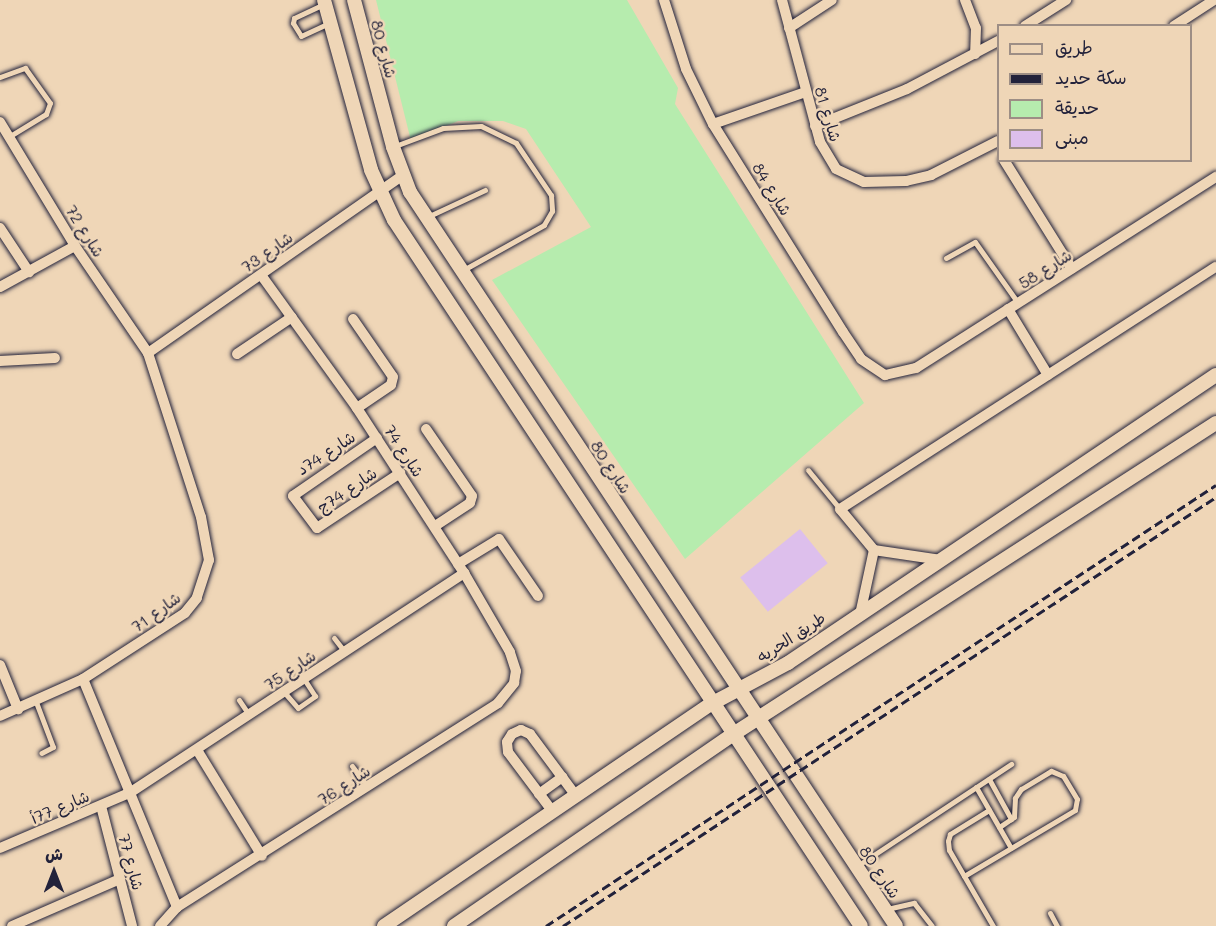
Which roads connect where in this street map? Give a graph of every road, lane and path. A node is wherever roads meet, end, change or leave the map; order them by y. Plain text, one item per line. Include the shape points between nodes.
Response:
1 (354, 0) edge
2 (664, 0) edge
3 (782, 0) edge
4 (832, 0) edge
5 (965, 0) edge
6 (1066, 0) edge
7 (1214, 0) edge
8 (325, 2) edge
9 (330, 23) junction
10 (1030, 24) edge
11 (1177, 24) edge
12 (789, 28) junction
13 (997, 41) edge
14 (975, 54) junction
15 (0, 77) edge
16 (806, 92) junction
17 (0, 122) edge
18 (713, 124) junction
19 (814, 126) junction
20 (10, 136) junction
21 (997, 146) edge
22 (393, 147) junction
23 (1005, 162) edge
24 (402, 176) junction
25 (1216, 177) edge
26 (485, 190) dead end
27 (379, 192) junction
28 (426, 217) junction
29 (0, 228) edge
30 (75, 246) junction
31 (946, 258) dead end
32 (1216, 267) edge
33 (1072, 269) junction
34 (461, 271) junction
35 (29, 272) junction
36 (261, 275) junction
37 (0, 287) edge
38 (1013, 306) junction
39 (292, 317) junction
40 (353, 319) dead end
41 (148, 353) junction
42 (237, 354) dead end
43 (55, 358) dead end
44 (0, 361) edge
45 (885, 375) joint
46 (1048, 375) junction
47 (1216, 375) edge
48 (357, 408) junction
49 (1216, 423) edge
50 (426, 429) dead end
51 (377, 438) junction
52 (808, 470) dead end
53 (400, 473) junction
54 (292, 494) joint
55 (840, 509) junction
56 (435, 526) junction
57 (874, 550) junction
58 (941, 560) junction
59 (461, 568) junction
60 (538, 597) dead end
61 (861, 610) junction
62 (334, 638) dead end
63 (345, 652) junction
64 (510, 652) joint
65 (0, 665) edge
66 (83, 679) junction
67 (304, 679) junction
68 (737, 688) junction
69 (284, 693) junction
70 (239, 700) dead end
71 (36, 702) junction
72 (711, 704) junction
73 (18, 709) junction
74 (249, 715) junction
75 (0, 716) edge
76 (758, 718) junction
77 (732, 735) junction
78 (197, 750) junction
79 (41, 753) dead end
80 (1011, 764) dead end
81 (352, 765) dead end
82 (562, 777) junction
83 (989, 778) junction
84 (976, 787) junction
85 (368, 788) junction
86 (131, 792) junction
87 (539, 794) junction
88 (576, 796) junction
89 (101, 806) junction
90 (989, 810) junction
91 (553, 812) junction
92 (1011, 819) junction
93 (999, 827) junction
94 (1011, 848) junction
95 (0, 849) edge
96 (262, 856) junction
97 (856, 866) junction
98 (964, 876) junction
99 (120, 879) junction
100 (177, 907) junction
101 (885, 910) junction
102 (1050, 913) dead end
103 (12, 926) edge
104 (132, 926) edge
105 (160, 926) edge
106 (384, 926) edge
107 (454, 926) edge
108 (861, 926) edge
109 (896, 926) edge
110 (932, 926) edge
111 (993, 926) edge
112 (1057, 926) edge

1 - 22 street, شارع 80
2 - 18 street, شارع 84 via 686,69
3 - 12 street, شارع 81
4 - 12 street
5 - 14 street via 976,28
6 - 10 street
7 - 11 street
8 - 9 street
8 - 9 lane via 294,18 293,23 302,36
9 - 27 street
12 - 16 street, شارع 81
13 - 14 street
14 - 19 street via 907,89
15 - 20 lane via 25,68 50,103 46,114
16 - 18 street
16 - 19 street, شارع 81
17 - 20 street, شارع 72
18 - 45 street, شارع 84 via 861,359
19 - 21 street, شارع 81 via 826,157 836,169 864,182 906,181 931,175
20 - 30 street, شارع 72
22 - 24 street, شارع 80
22 - 34 lane via 443,128 481,126 516,143 550,195 552,212 544,225
23 - 33 street
24 - 27 street, شارع 73
24 - 28 street, شارع 80
25 - 33 street, شارع 58
26 - 28 lane
27 - 36 street, شارع 73
27 - 72 street via 409,244
28 - 34 street, شارع 80
29 - 35 street
30 - 35 street
30 - 41 street, شارع 72
31 - 38 lane via 975,242
32 - 46 street
33 - 38 street, شارع 58
34 - 68 street, شارع 80
35 - 37 street
36 - 39 street, شارع 74
36 - 41 street, شارع 73
38 - 45 street, شارع 58 via 916,368
38 - 46 street
39 - 42 street
39 - 48 street, شارع 74
40 - 48 street via 393,377 391,385
41 - 66 street, شارع 71 via 207,541 206,580 185,613
43 - 44 street
46 - 55 street
47 - 58 street, طريق الحريه
48 - 51 street, شارع 74
49 - 76 street
50 - 56 street via 472,496 470,503
51 - 53 street, شارع 74
51 - 54 street, شارع 74د
52 - 55 lane
53 - 54 street, شارع 74ج via 316,528
53 - 56 street, شارع 74
55 - 57 street
56 - 59 street, شارع 74
57 - 58 street
57 - 61 street
58 - 61 street, طريق الحريه
59 - 60 street, شارع 75 via 499,539
59 - 63 street, شارع 75
59 - 64 street, شارع 74
61 - 68 street, طريق الحريه via 788,663
62 - 63 lane
63 - 67 street, شارع 75
64 - 85 street, شارع 76 via 516,671 508,695
65 - 73 street
66 - 71 street, شارع 71
66 - 86 street
67 - 69 street, شارع 75
67 - 69 lane via 314,698 296,708
68 - 72 street, طريق الحريه
68 - 76 street, شارع 80
69 - 74 street, شارع 75
70 - 74 lane
71 - 73 street, شارع 71
71 - 79 lane via 53,747
72 - 77 street
72 - 88 street, طريق الحريه
73 - 75 street, شارع 71
74 - 78 street, شارع 75
76 - 77 street
76 - 97 street, شارع 80
77 - 107 street
77 - 108 street
78 - 86 street, شارع 75
78 - 96 street
80 - 83 lane
81 - 85 lane
82 - 87 street
82 - 87 street via 530,734 521,730 512,734 507,742 508,752
82 - 88 street
83 - 84 lane
83 - 92 lane
84 - 90 lane
84 - 97 lane
85 - 96 street, شارع 76
86 - 89 street, شارع 77أ
86 - 100 street
87 - 91 street
88 - 91 street, طريق الحريه
89 - 95 street, شارع 77أ
89 - 99 street, شارع 77
90 - 93 lane
90 - 98 lane via 950,834 949,850
91 - 106 street, طريق الحريه
92 - 93 lane
92 - 94 lane via 1021,789 1051,771 1063,776 1077,800 1075,810
93 - 94 lane
94 - 98 lane
96 - 100 street, شارع 76
97 - 101 street, شارع 80
98 - 111 lane
99 - 103 street
99 - 104 street, شارع 77
100 - 105 street, شارع 76
101 - 109 street, شارع 80
101 - 110 lane via 914,903
102 - 112 lane

